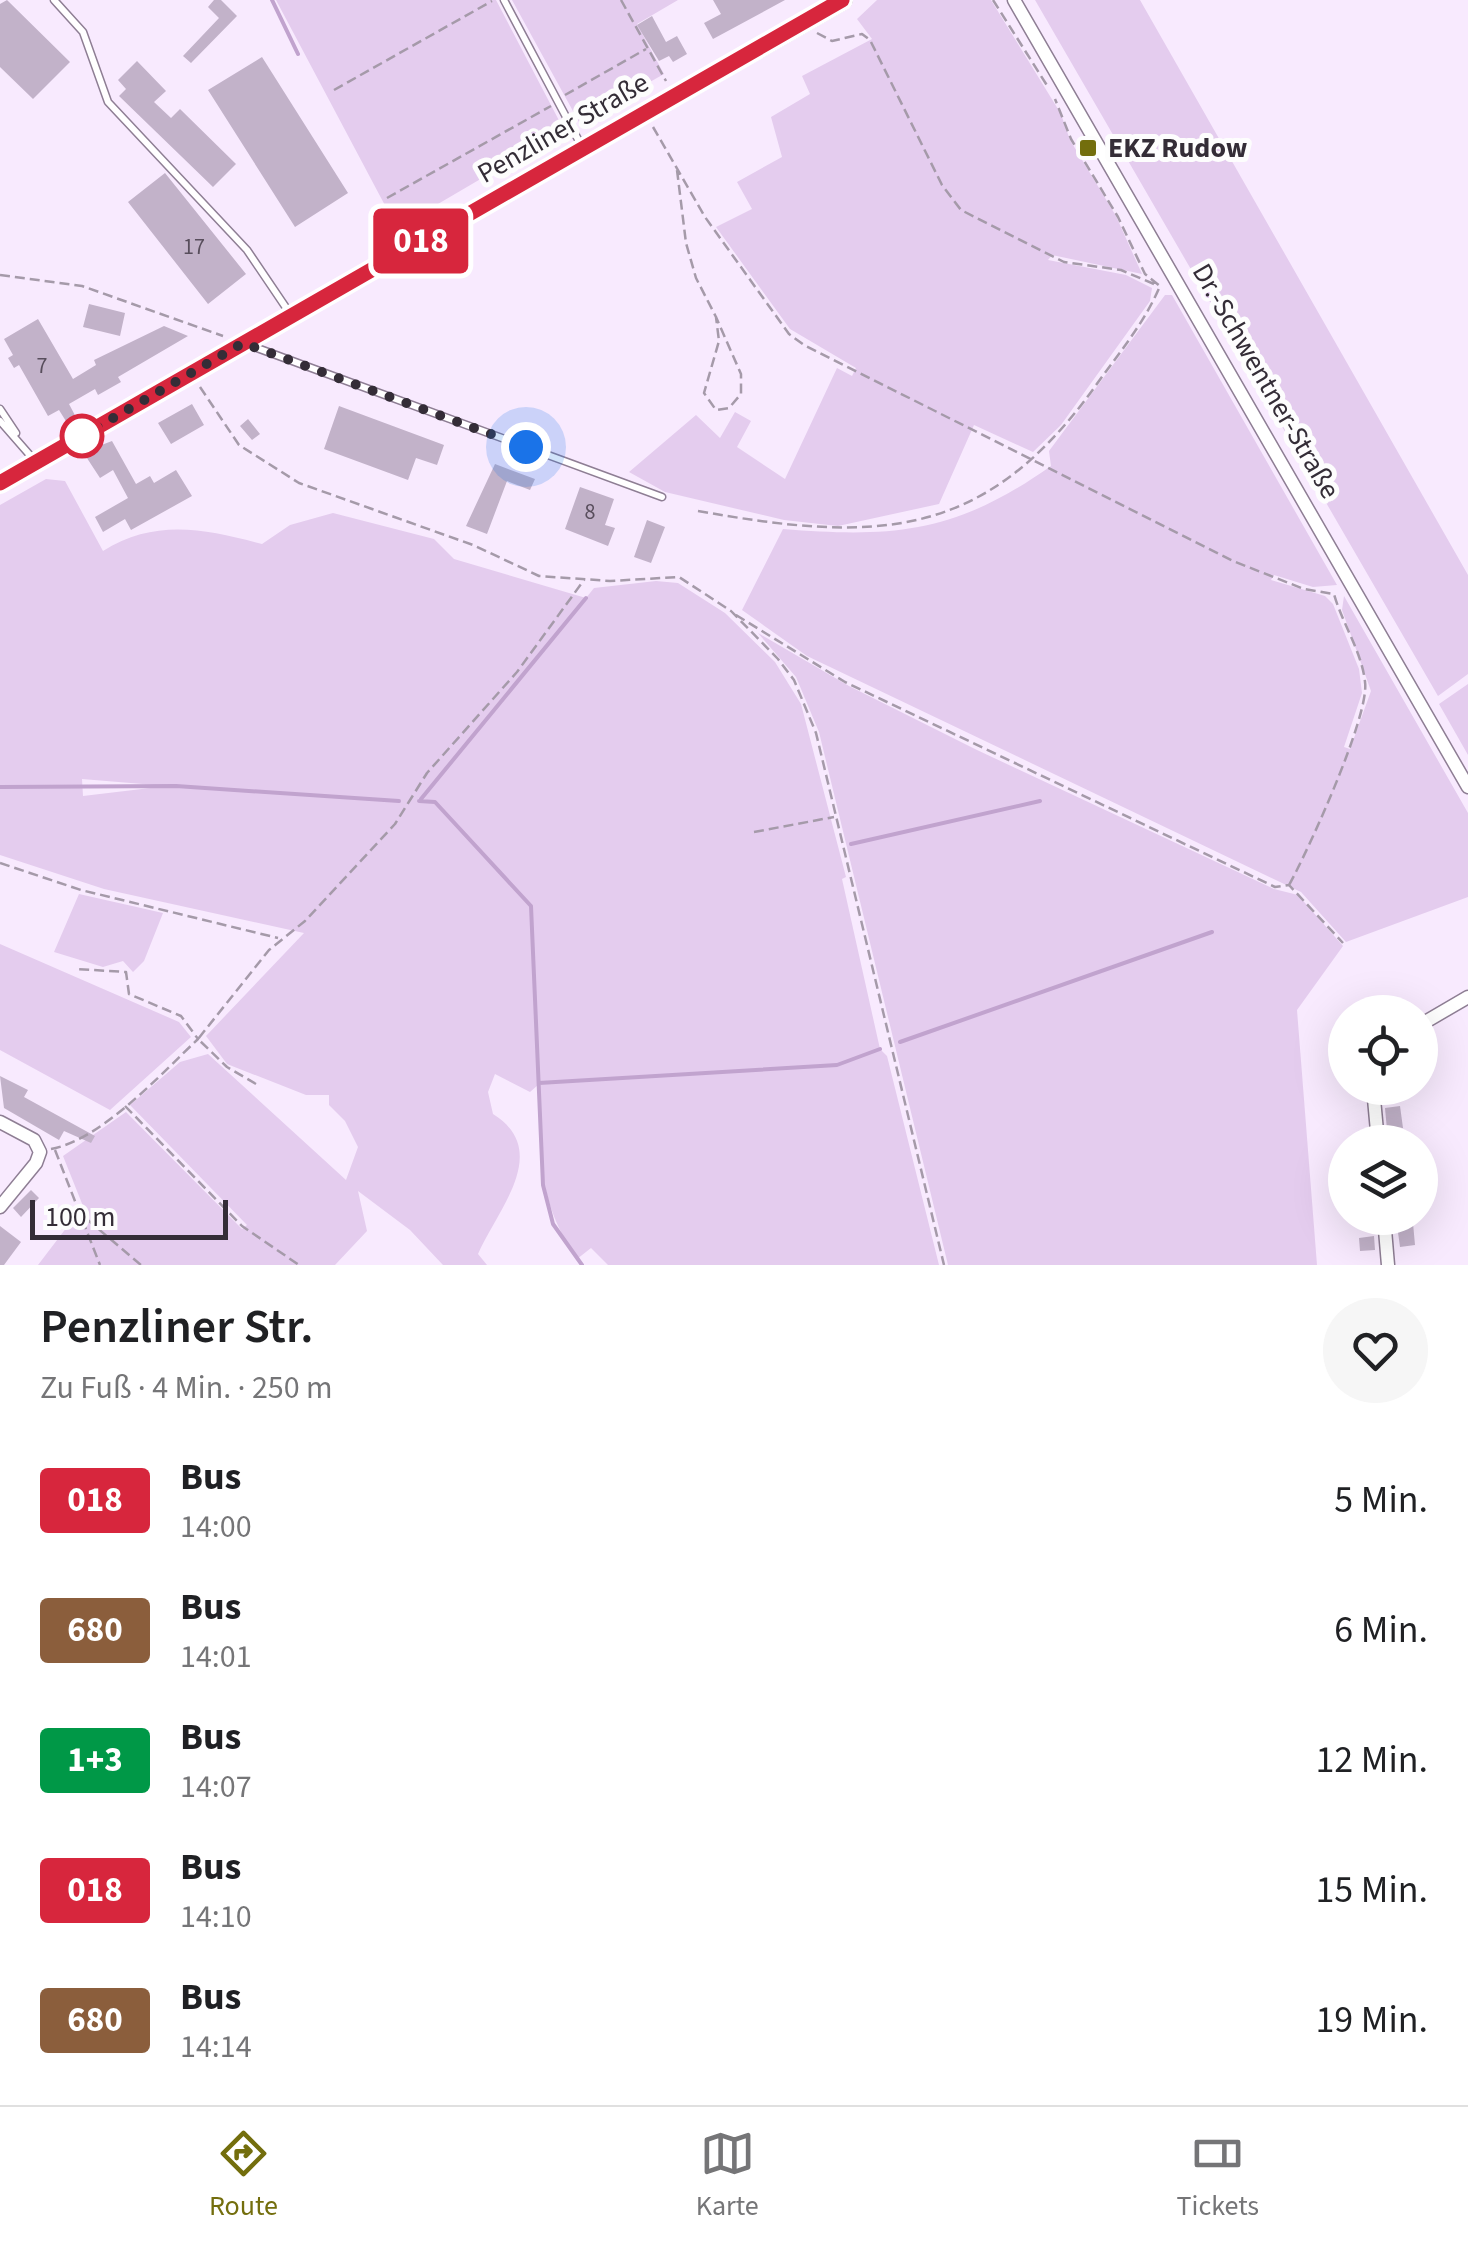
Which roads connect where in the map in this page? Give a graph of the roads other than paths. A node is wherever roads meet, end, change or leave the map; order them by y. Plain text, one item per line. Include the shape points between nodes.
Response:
1 (54, 0) edge
2 (504, 0) edge
3 (842, 0) edge
4 (1014, 1) edge
5 (583, 148) junction
6 (291, 316) junction
7 (243, 343) junction
8 (0, 409) edge
9 (0, 420) edge
10 (24, 443) junction
11 (36, 462) junction
12 (0, 483) edge
13 (662, 498) dead end
14 (1468, 787) edge
15 (1468, 997) edge
16 (1438, 1015) edge
17 (0, 1122) edge
18 (0, 1206) edge
19 (1385, 1235) edge
20 (1388, 1265) edge

1 - 6 lane via 82,32 108,102 247,250
2 - 5 lane
3 - 5 main road, Penzliner Straße
4 - 14 street, Dr.-Schwentner-Straße
5 - 6 main road, Penzliner Straße
6 - 7 main road, Penzliner Straße
7 - 11 main road, Penzliner Straße
7 - 13 lane
8 - 10 lane
9 - 10 lane
10 - 11 lane
11 - 12 main road, Penzliner Straße
15 - 16 street
17 - 18 street via 47,1150
19 - 20 street

